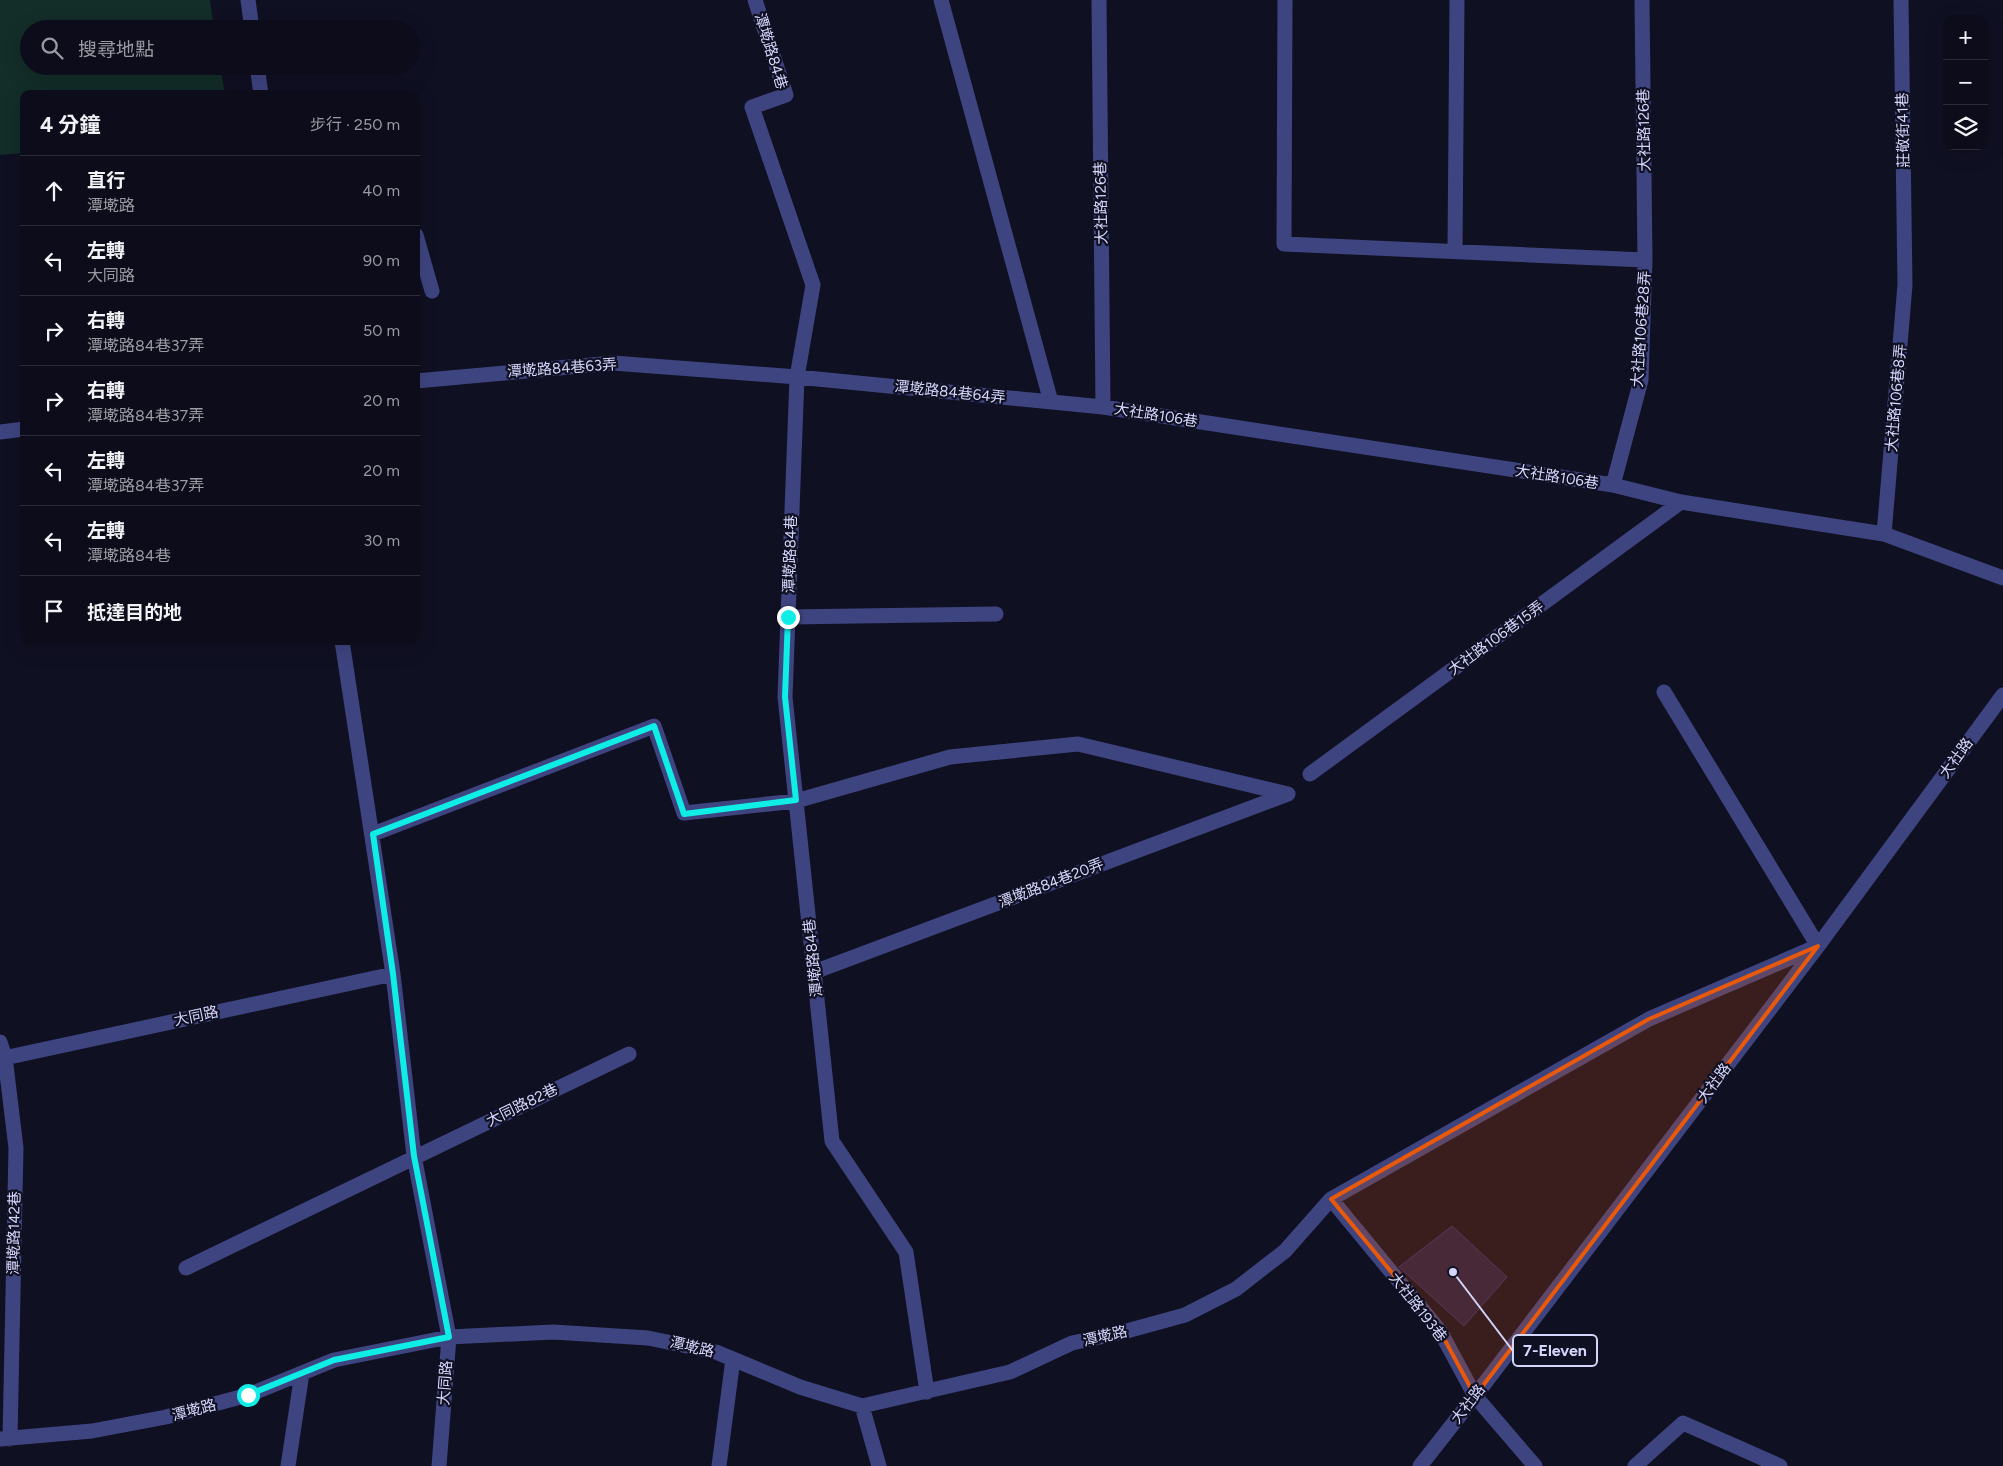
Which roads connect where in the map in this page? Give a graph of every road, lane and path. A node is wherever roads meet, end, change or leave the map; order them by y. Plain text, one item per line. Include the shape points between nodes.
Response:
1 (248, 0) edge
2 (755, 0) edge
3 (940, 0) edge
4 (1098, 0) edge
5 (1285, 0) edge
6 (1457, 0) edge
7 (1642, 0) edge
8 (1901, 0) edge
9 (251, 20) edge
10 (258, 75) edge
11 (260, 90) edge
12 (420, 249) edge
13 (1455, 251) junction
14 (1646, 260) junction
15 (1905, 261) joint
16 (432, 292) dead end
17 (797, 376) junction
18 (420, 381) edge
19 (1051, 402) junction
20 (1103, 407) junction
21 (20, 430) edge
22 (0, 432) edge
23 (1613, 485) junction
24 (1681, 502) junction
25 (1884, 534) junction
26 (2003, 578) edge
27 (996, 614) dead end
28 (788, 617) junction
29 (343, 645) edge
30 (1664, 692) dead end
31 (2003, 695) edge
32 (1310, 774) dead end
33 (796, 800) junction
34 (373, 834) junction
35 (1818, 946) junction
36 (814, 972) junction
37 (393, 974) junction
38 (0, 1042) edge
39 (629, 1054) dead end
40 (3, 1058) edge
41 (414, 1156) junction
42 (1332, 1199) junction
43 (186, 1268) dead end
44 (449, 1337) junction
45 (733, 1360) junction
46 (302, 1373) junction
47 (927, 1392) junction
48 (1475, 1396) junction
49 (862, 1406) junction
50 (5, 1439) edge
51 (288, 1466) edge
52 (439, 1466) edge
53 (719, 1466) edge
54 (879, 1466) edge
55 (1420, 1466) edge
56 (1535, 1466) edge
57 (1635, 1466) edge
58 (1780, 1466) edge

1 - 9 street
2 - 17 street, 潭墘路84巷 via 786,94 752,106 812,285
3 - 19 street
4 - 20 street, 大社路126巷
5 - 13 street via 1284,244
6 - 13 street
7 - 14 street, 大社路126巷
8 - 15 street, 莊敬街41巷
10 - 11 street
12 - 16 street
13 - 14 street
14 - 23 street, 大社路106巷28弄 via 1641,380
15 - 25 street, 大社路106巷8弄
17 - 18 street, 潭墘路84巷63弄 via 613,362
17 - 19 street, 潭墘路84巷64弄
17 - 28 street, 潭墘路84巷
19 - 20 street, 潭墘路84巷64弄
20 - 23 street, 大社路106巷
21 - 22 street
23 - 24 street, 大社路106巷
24 - 25 street, 大社路106巷
24 - 32 street, 大社路106巷15弄
25 - 26 street, 大社路106巷
27 - 28 street
28 - 33 street, 潭墘路84巷 via 785,697
29 - 34 street, 大同路
30 - 35 street
31 - 35 street, 大社路
33 - 34 street via 684,814 654,726
33 - 36 street, 潭墘路84巷
33 - 36 street, 潭墘路84巷20弄 via 950,757 1078,744 1288,794
34 - 37 street, 大同路
35 - 42 street, 潭墘路 via 1648,1019
35 - 48 street, 大社路
36 - 47 street, 潭墘路84巷 via 832,1141 906,1252
37 - 40 street, 大同路
37 - 41 street, 大同路
38 - 40 street, 潭墘路142巷
39 - 41 street, 大同路82巷
40 - 50 street, 潭墘路142巷 via 16,1148
41 - 43 street, 大同路82巷
41 - 44 street, 大同路
42 - 47 street, 潭墘路 via 1285,1251 1236,1289 1185,1315 1072,1343 1010,1372
42 - 48 street, 大社路193巷 via 1440,1331
44 - 45 street, 潭墘路 via 553,1332 648,1338 716,1352
44 - 46 street, 潭墘路 via 334,1360
44 - 52 street, 大同路
45 - 49 street, 潭墘路 via 800,1387
45 - 53 street
46 - 50 street, 潭墘路 via 248,1395 166,1417 92,1431
46 - 51 street
47 - 49 street, 潭墘路
48 - 55 street, 大社路
48 - 56 street, 大社路193巷
49 - 54 street
57 - 58 street via 1683,1424

